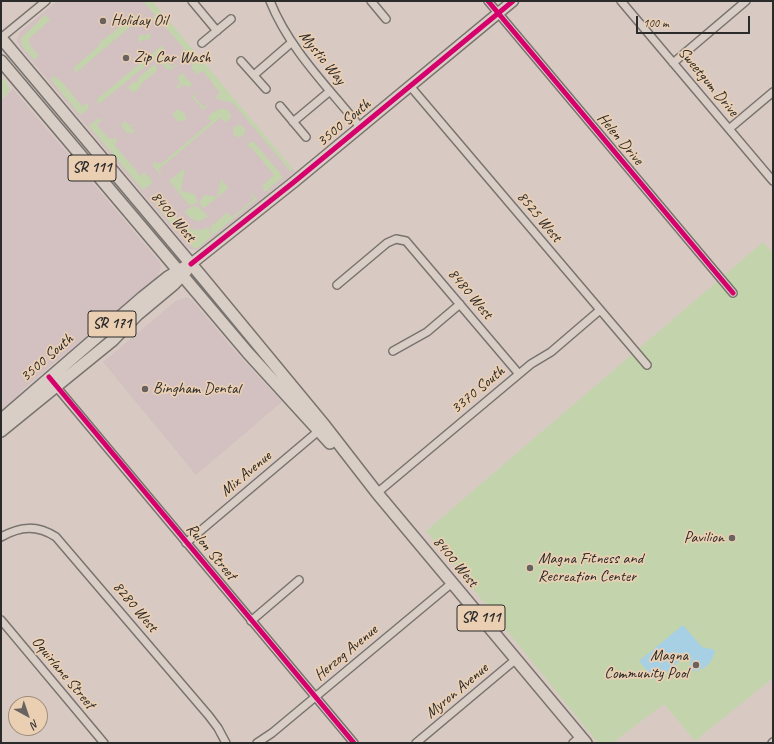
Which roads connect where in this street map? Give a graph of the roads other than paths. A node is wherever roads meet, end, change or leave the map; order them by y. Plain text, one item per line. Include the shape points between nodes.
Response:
1 (46, 1) edge
2 (192, 1) edge
3 (270, 1) edge
4 (372, 1) edge
5 (488, 1) edge
6 (513, 1) edge
7 (621, 1) edge
8 (746, 1) edge
9 (498, 13) junction
10 (231, 19) dead end
11 (386, 19) dead end
12 (216, 31) junction
13 (1, 38) edge
14 (202, 43) dead end
15 (291, 43) junction
16 (1, 61) edge
17 (241, 61) dead end
18 (673, 62) junction
19 (254, 75) junction
20 (410, 86) junction
21 (266, 89) dead end
22 (330, 91) junction
23 (773, 92) edge
24 (280, 106) dead end
25 (293, 122) junction
26 (360, 127) junction
27 (729, 129) junction
28 (306, 137) dead end
29 (773, 181) edge
30 (191, 264) junction
31 (181, 273) junction
32 (337, 285) dead end
33 (733, 293) dead end
34 (460, 304) junction
35 (600, 310) junction
36 (393, 351) dead end
37 (647, 365) dead end
38 (519, 374) junction
39 (49, 377) junction
40 (57, 387) junction
41 (1, 420) edge
42 (322, 428) junction
43 (1, 431) edge
44 (377, 493) junction
45 (1, 537) edge
46 (186, 543) junction
47 (299, 580) dead end
48 (452, 583) junction
49 (1, 620) edge
50 (251, 621) junction
51 (515, 660) junction
52 (316, 696) junction
53 (580, 741) edge
54 (104, 743) edge
55 (226, 743) edge
56 (258, 743) edge
57 (354, 743) edge
58 (416, 743) edge

1 - 13 street
2 - 12 street
3 - 15 street, Mystic Way via 277,20
4 - 11 street
5 - 9 street, Helen Drive
6 - 9 street, 3500 South
7 - 18 street, Sweetgum Drive
8 - 18 street
9 - 20 street, 3500 South
9 - 33 street, Helen Drive
10 - 12 street
12 - 14 street
13 - 30 main road, 8400 West / SR 111
15 - 19 street
15 - 22 street, Mystic Way
16 - 31 main road, 8400 West / SR 111
17 - 19 street
18 - 27 street, Sweetgum Drive
19 - 21 street
20 - 26 street, 3500 South
20 - 35 street, 8525 West
22 - 25 street
22 - 26 street, Mystic Way
23 - 27 street
24 - 25 street
25 - 28 street
26 - 30 street, 3500 South
27 - 29 street, Sweetgum Drive
30 - 31 main road, 3500 South / SR 171
30 - 42 main road, 8400 West / SR 111
31 - 39 main road, 3500 South / SR 171 via 143,297
31 - 40 main road, 3500 South / SR 171 via 113,340
31 - 42 main road, 8400 West / SR 111 via 264,371
32 - 34 street, 8480 West via 387,243 402,239
34 - 36 street via 423,335
34 - 38 street, 8480 West
35 - 37 street, 8525 West
35 - 38 street, 3370 South via 551,352
38 - 44 street, 3370 South
39 - 40 street, Rulon Street
39 - 41 main road, 3500 South / SR 171
40 - 43 main road, 3500 South / SR 171
40 - 46 street, Rulon Street
42 - 44 main road, 8400 West / SR 111
42 - 46 street, Mix Avenue
44 - 48 main road, 8400 West / SR 111
45 - 55 street, 8280 West via 13,530 26,527 38,528 56,537 209,716
46 - 50 street, Rulon Street
47 - 50 street
48 - 51 main road, 8400 West / SR 111
48 - 52 street, Herzog Avenue
49 - 54 street, Oquirlane Street
50 - 52 street, Rulon Street
51 - 53 main road, 8400 West / SR 111
51 - 58 street, Myron Avenue
52 - 56 street, Herzog Avenue
52 - 57 street, Rulon Street

